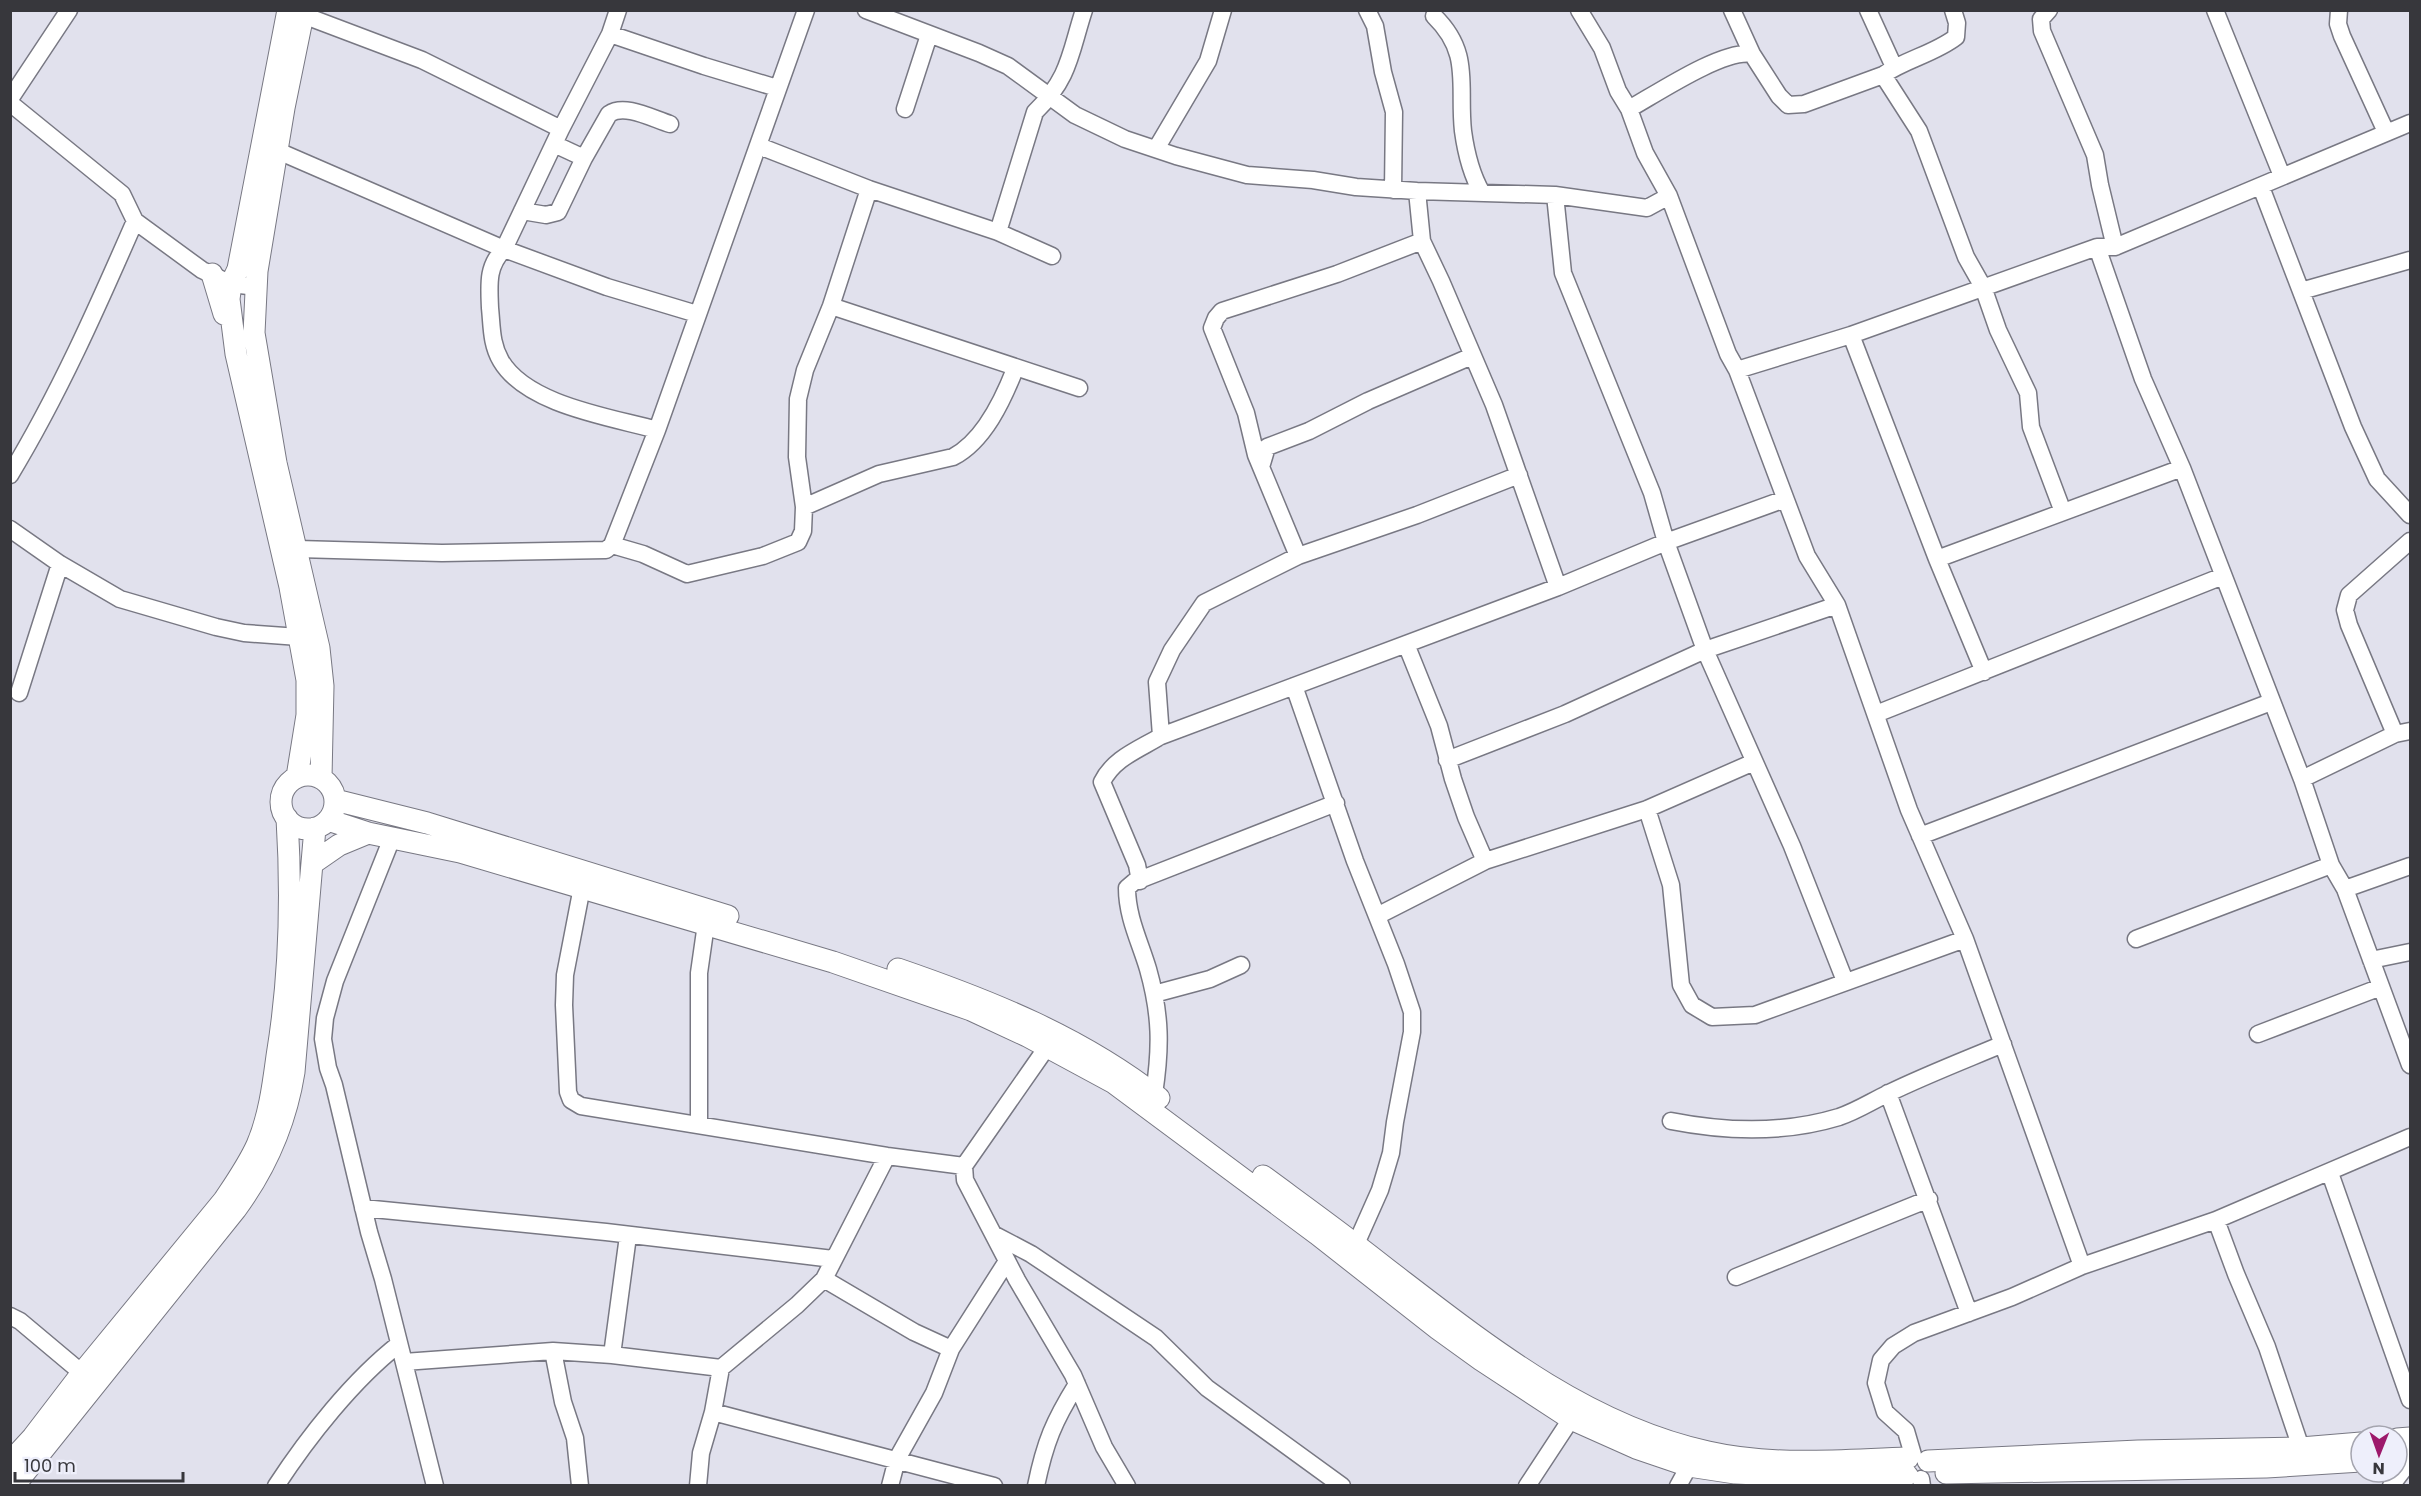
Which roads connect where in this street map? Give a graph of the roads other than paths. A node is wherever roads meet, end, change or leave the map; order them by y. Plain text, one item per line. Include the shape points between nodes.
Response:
1 (69, 10) edge
2 (618, 10) edge
3 (806, 10) edge
4 (866, 10) edge
5 (1084, 10) edge
6 (1223, 10) edge
7 (1367, 10) edge
8 (1579, 10) edge
9 (1732, 10) edge
10 (1868, 10) edge
11 (1953, 10) edge
12 (2049, 10) edge
13 (2215, 10) edge
14 (2339, 10) edge
15 (298, 12) edge
16 (1434, 16) dead end
17 (610, 34) junction
18 (929, 35) junction
19 (1752, 54) junction
20 (1888, 71) junction
21 (777, 88) junction
22 (1049, 98) junction
23 (10, 101) edge
24 (905, 109) dead end
25 (1629, 109) junction
26 (2410, 123) edge
27 (670, 124) dead end
28 (561, 129) junction
29 (2386, 132) junction
30 (554, 144) junction
31 (759, 147) junction
32 (1156, 149) junction
33 (278, 151) junction
34 (584, 159) junction
35 (2282, 176) junction
36 (2261, 187) junction
37 (869, 189) junction
38 (1393, 190) junction
39 (1417, 191) junction
40 (1482, 194) junction
41 (1555, 195) junction
42 (1669, 196) junction
43 (522, 211) junction
44 (135, 221) junction
45 (998, 232) junction
46 (1422, 241) junction
47 (2097, 247) junction
48 (2115, 247) junction
49 (504, 249) junction
50 (1052, 256) dead end
51 (2410, 260) edge
52 (221, 274) junction
53 (257, 287) junction
54 (1983, 287) junction
55 (2301, 291) junction
56 (831, 306) junction
57 (697, 314) junction
58 (1851, 336) junction
59 (1472, 356) junction
60 (1015, 369) junction
61 (1737, 370) junction
62 (1079, 388) dead end
63 (657, 430) junction
64 (1261, 467) junction
65 (2182, 468) junction
66 (10, 475) edge
67 (1519, 475) junction
68 (1785, 499) junction
69 (804, 507) junction
70 (2063, 512) junction
71 (2410, 515) edge
72 (10, 529) edge
73 (2410, 541) edge
74 (1666, 542) junction
75 (612, 545) junction
76 (298, 549) junction
77 (1298, 556) junction
78 (1937, 559) junction
79 (60, 564) junction
80 (2223, 576) junction
81 (1558, 587) junction
82 (1837, 605) junction
83 (303, 611) junction
84 (299, 637) junction
85 (1406, 644) junction
86 (1705, 650) junction
87 (1984, 672) junction
88 (1294, 686) junction
89 (18, 693) dead end
90 (2271, 702) junction
91 (1876, 714) junction
92 (2403, 733) edge
93 (1161, 736) junction
94 (1447, 759) junction
95 (1754, 762) junction
96 (297, 777) junction
97 (321, 778) junction
98 (2302, 779) junction
99 (1336, 803) junction
100 (1647, 808) junction
101 (326, 816) junction
102 (287, 818) junction
103 (368, 833) junction
104 (1920, 836) junction
105 (392, 838) junction
106 (1485, 861) junction
107 (313, 863) junction
108 (2331, 865) junction
109 (2410, 866) edge
110 (1140, 881) junction
111 (582, 887) junction
112 (2345, 889) junction
113 (1377, 916) junction
114 (706, 924) junction
115 (1965, 939) junction
116 (2136, 939) dead end
117 (2410, 952) edge
118 (2371, 960) junction
119 (1241, 965) dead end
120 (1845, 981) junction
121 (2380, 987) junction
122 (1154, 994) junction
123 (2258, 1034) dead end
124 (2003, 1044) junction
125 (1047, 1047) junction
126 (2410, 1065) edge
127 (1888, 1093) junction
128 (1154, 1094) junction
129 (1671, 1121) dead end
130 (699, 1124) junction
131 (2410, 1137) edge
132 (887, 1156) junction
133 (964, 1166) junction
134 (2330, 1173) junction
135 (1929, 1199) junction
136 (363, 1208) junction
137 (2216, 1220) junction
138 (993, 1234) junction
139 (628, 1236) junction
140 (1356, 1244) junction
141 (833, 1259) junction
142 (1007, 1261) junction
143 (2082, 1266) junction
144 (1736, 1277) dead end
145 (824, 1279) junction
146 (1969, 1314) junction
147 (10, 1316) edge
148 (399, 1344) junction
149 (951, 1349) junction
150 (554, 1351) junction
151 (612, 1354) junction
152 (404, 1362) junction
153 (721, 1368) junction
154 (82, 1373) junction
155 (1077, 1384) junction
156 (2410, 1400) edge
157 (713, 1412) junction
158 (1571, 1419) junction
159 (2349, 1444) edge
160 (2301, 1448) junction
161 (897, 1459) junction
162 (2410, 1461) edge
163 (10, 1462) edge
164 (2349, 1462) edge
165 (1689, 1466) junction
166 (1918, 1470) edge
167 (14, 1485) edge
168 (276, 1485) edge
169 (435, 1485) edge
170 (580, 1485) edge
171 (698, 1485) edge
172 (890, 1485) edge
173 (994, 1485) edge
174 (1035, 1485) edge
175 (1127, 1485) edge
176 (1342, 1485) edge
177 (1527, 1485) edge
178 (1678, 1485) edge
179 (2391, 1485) edge

1 - 23 street
2 - 17 street
3 - 21 street
4 - 18 street
5 - 22 street via 1067,70
6 - 32 street via 1208,61
7 - 38 street via 1375,26 1394,112
8 - 25 street via 1602,48
9 - 19 street
10 - 20 street
11 - 20 street via 1956,37
12 - 48 street via 2041,19 2042,31 2095,155
13 - 35 street
14 - 29 street via 2342,36
15 - 28 street via 422,60
15 - 33 main road
15 - 52 main road
16 - 40 street via 1450,34 1463,73 1463,130 1472,177
17 - 21 street
17 - 28 street
18 - 22 street via 1008,66
18 - 24 street
19 - 20 street via 1788,105 1804,104
19 - 25 street via 1741,52 1695,71
20 - 54 street via 1919,131 1966,257
21 - 31 street
22 - 32 street via 1125,139
22 - 45 street via 1035,111
23 - 44 street via 122,194
25 - 42 street via 1645,153
26 - 29 street
27 - 34 street via 616,109 609,114
28 - 30 street
29 - 35 street
30 - 34 street
30 - 43 street
31 - 37 street
31 - 57 street
32 - 38 street via 1247,175
33 - 49 street
33 - 53 main road
34 - 43 street via 558,212 546,215
35 - 36 street
36 - 48 street
36 - 55 street
37 - 45 street
37 - 56 street
38 - 39 street
39 - 40 street
39 - 46 street
40 - 41 street
41 - 42 street via 1647,208
41 - 74 street via 1563,273 1652,493
42 - 61 street
43 - 49 street
44 - 52 street
44 - 66 street via 75,356
45 - 50 street
46 - 59 street
46 - 64 street via 1337,274 1222,311 1216,318 1212,328 1246,413
47 - 48 street
47 - 54 street
47 - 65 street via 2143,379
49 - 57 street via 607,287
49 - 63 street via 494,259 488,283 490,334 501,361 522,384 546,397
51 - 55 street
52 - 53 street
52 - 83 main road via 229,299 236,354
53 - 76 main road via 256,351 276,463
54 - 58 street
54 - 70 street via 2028,393 2031,427
55 - 71 street via 2377,479
56 - 60 street
56 - 69 street via 805,370 798,399 796,458
57 - 63 street
58 - 61 street
58 - 78 street
59 - 64 street via 1267,447
59 - 67 street
60 - 62 street
60 - 69 street via 1001,405 964,452 879,474
61 - 68 street
63 - 75 street
64 - 77 street
65 - 70 street
65 - 80 street
67 - 77 street
67 - 81 street
68 - 74 street
68 - 82 street via 1807,556
69 - 75 street via 803,531 798,542 700,573 687,574
70 - 78 street
72 - 79 street
73 - 92 street via 2349,595 2345,610
74 - 81 street
74 - 86 street
75 - 76 street via 606,550 478,552
76 - 83 main road
77 - 93 street via 1204,603 1172,650 1157,682
78 - 87 street
79 - 84 street via 120,599 152,610 244,633
79 - 89 street
80 - 87 street
80 - 90 street
81 - 85 street
82 - 86 street
82 - 91 street
83 - 84 main road
83 - 97 main road via 320,648
84 - 96 main road via 308,698
85 - 88 street
85 - 94 street via 1439,726
86 - 94 street via 1565,714
86 - 95 street
87 - 91 street
88 - 93 street
88 - 99 street
90 - 98 street
90 - 104 street
91 - 104 street
92 - 98 street
93 - 110 street via 1116,762 1102,782
94 - 106 street
95 - 100 street
95 - 120 street
96 - 97 main road
96 - 102 main road via 289,783 281,800
97 - 101 main road via 328,784
98 - 108 street
99 - 110 street
99 - 113 street
100 - 106 street
100 - 120 street via 1671,885 1681,984 1692,1005 1712,1017 1755,1015
101 - 102 main road via 299,827
101 - 103 main road
101 - 107 main road
101 - 128 main road via 427,823 965,992 1056,1031
102 - 154 main road via 291,885 284,1014 269,1106 257,1143 224,1200
103 - 105 main road
103 - 107 main road via 339,845
104 - 115 street
105 - 111 main road via 460,852
105 - 136 street via 335,981 323,1039
106 - 113 street
107 - 167 main road via 294,1072 288,1106 269,1154 236,1209
108 - 112 street
108 - 116 street
109 - 112 street
110 - 122 street via 1127,888 1127,903
111 - 114 main road
111 - 130 street via 565,975 571,1100 581,1106
112 - 118 street
113 - 140 street via 1412,1012 1412,1032 1391,1153 1380,1190
114 - 125 main road via 834,962 971,1010
114 - 130 street via 699,973
115 - 120 street
115 - 124 street
117 - 118 street
118 - 121 street
119 - 122 street via 1210,979
121 - 123 street
121 - 126 street
122 - 128 street via 1160,1034
124 - 127 street
124 - 143 street
125 - 133 street
125 - 158 main road via 1123,1090 1438,1329
127 - 129 street via 1841,1116 1781,1129 1709,1129
127 - 135 street
128 - 140 main road
130 - 132 street
131 - 134 street
132 - 133 street
132 - 141 street
133 - 138 street via 965,1180
134 - 137 street
134 - 156 street
135 - 144 street
135 - 146 street
136 - 139 street
136 - 148 street
137 - 143 street
137 - 160 street via 2267,1347
138 - 142 street
138 - 176 street via 1031,1254 1155,1338 1207,1388
139 - 141 street
139 - 151 street
140 - 166 main road via 1498,1352 1584,1405 1645,1435 1709,1452 1771,1461
141 - 145 street
142 - 149 street
142 - 155 street
143 - 146 street
145 - 149 street via 903,1327
145 - 153 street
146 - 166 street via 1914,1333 1893,1346 1881,1360 1876,1383 1885,1412 1906,1431
147 - 154 street
148 - 152 street
148 - 168 street via 378,1360 302,1447
149 - 161 street via 934,1393
150 - 151 street
150 - 152 street
150 - 170 street via 563,1402 575,1438
151 - 153 street
152 - 169 street
153 - 157 street
154 - 163 main road
155 - 174 street via 1043,1449
155 - 175 street via 1104,1447
157 - 161 street
157 - 171 street
158 - 165 main road
158 - 177 street
159 - 160 main road
160 - 166 main road via 2138,1451
161 - 172 street
161 - 173 street
162 - 179 street
164 - 166 main road via 2266,1467
165 - 166 main road via 1785,1477 1845,1478
165 - 178 street

